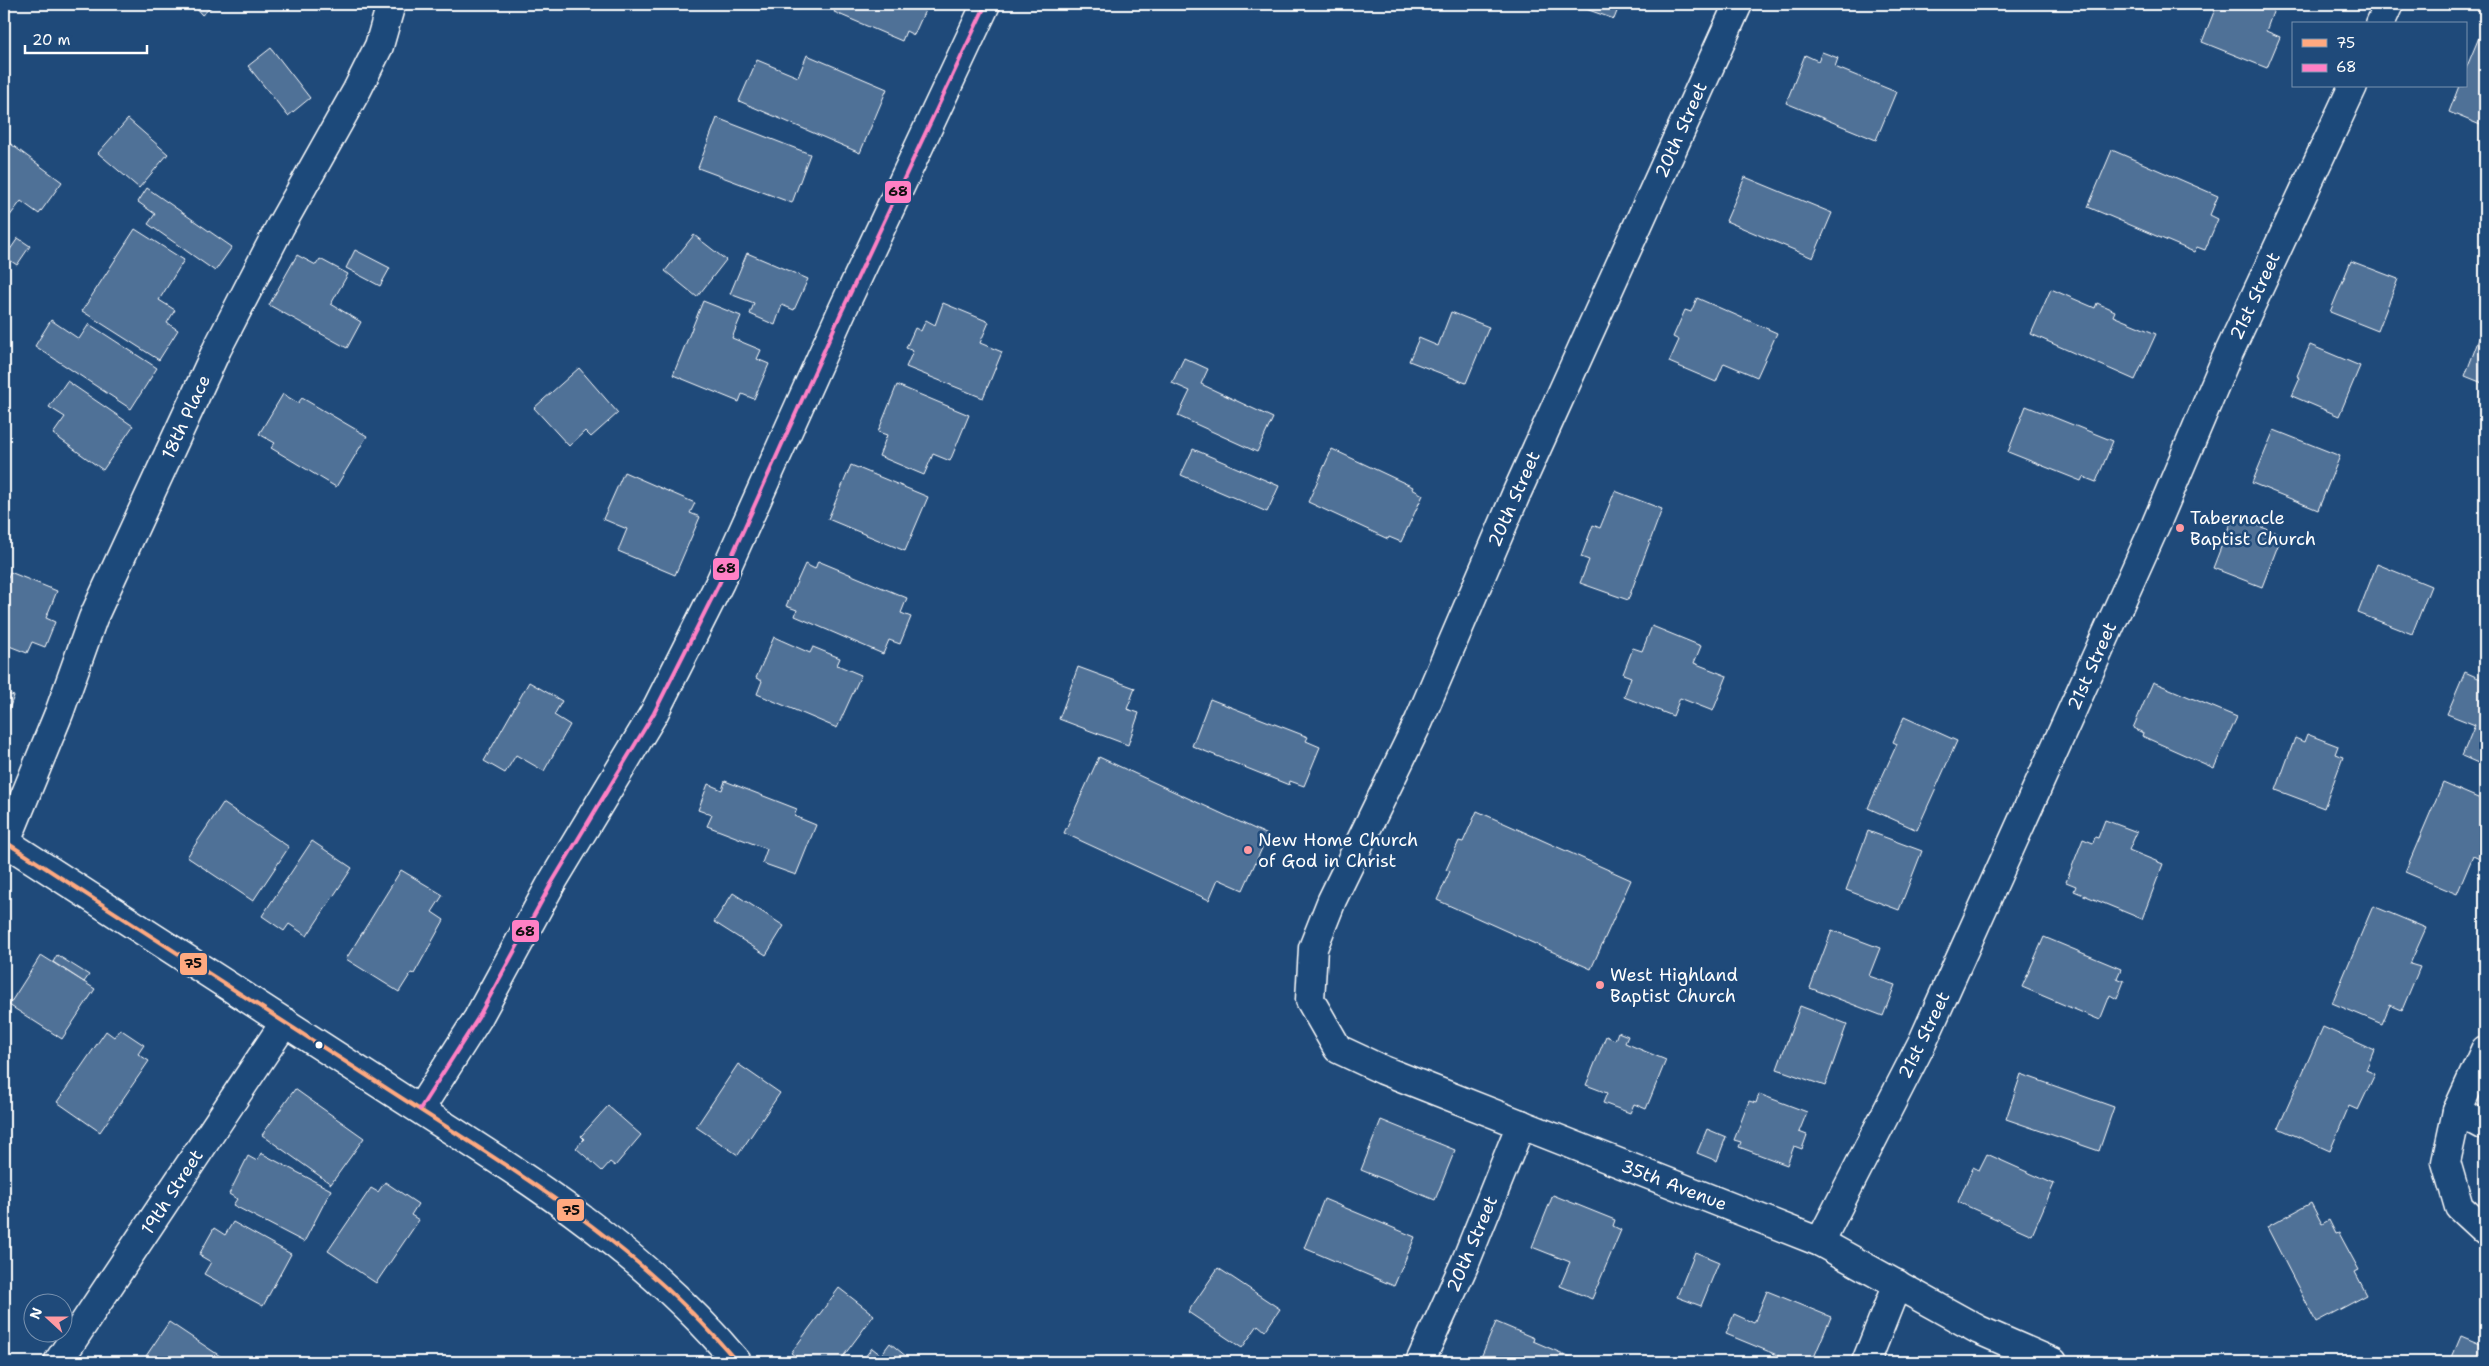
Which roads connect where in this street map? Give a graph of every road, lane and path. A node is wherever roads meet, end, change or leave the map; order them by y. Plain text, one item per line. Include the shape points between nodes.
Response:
1 (391, 4) edge
2 (986, 4) edge
3 (1738, 4) edge
4 (2389, 4) edge
5 (2381, 22) edge
6 (2352, 88) edge
7 (5, 841) edge
8 (1310, 1000) joint
9 (285, 1022) junction
10 (2485, 1050) edge
11 (420, 1109) junction
12 (2457, 1111) junction
13 (1521, 1124) junction
14 (2485, 1126) edge
15 (2485, 1231) edge
16 (1820, 1242) junction
17 (1897, 1284) junction
18 (58, 1362) edge
19 (737, 1362) edge
20 (1420, 1362) edge
21 (1866, 1362) edge
22 (2053, 1362) edge

1 - 7 street, 18th Place via 378,46 357,90 280,227 217,349 97,609 59,713
2 - 11 street via 840,313 720,582 654,714 551,884 478,1018
3 - 8 street, 20th Street via 1521,483 1419,721 1332,900 1314,948
4 - 5 street
6 - 16 street, 21st Street via 2225,362 2152,533 1923,1041
7 - 9 street
8 - 13 street, 35th Avenue via 1338,1049
9 - 11 street
9 - 18 street, 19th Street
10 - 12 street
11 - 19 street via 508,1166 610,1239 679,1299
12 - 14 street
12 - 15 street via 2446,1162 2459,1207
13 - 16 street, 35th Avenue
13 - 20 street, 20th Street via 1465,1263
16 - 17 street, 35th Avenue
17 - 21 street
17 - 22 street, 35th Avenue via 1979,1330

